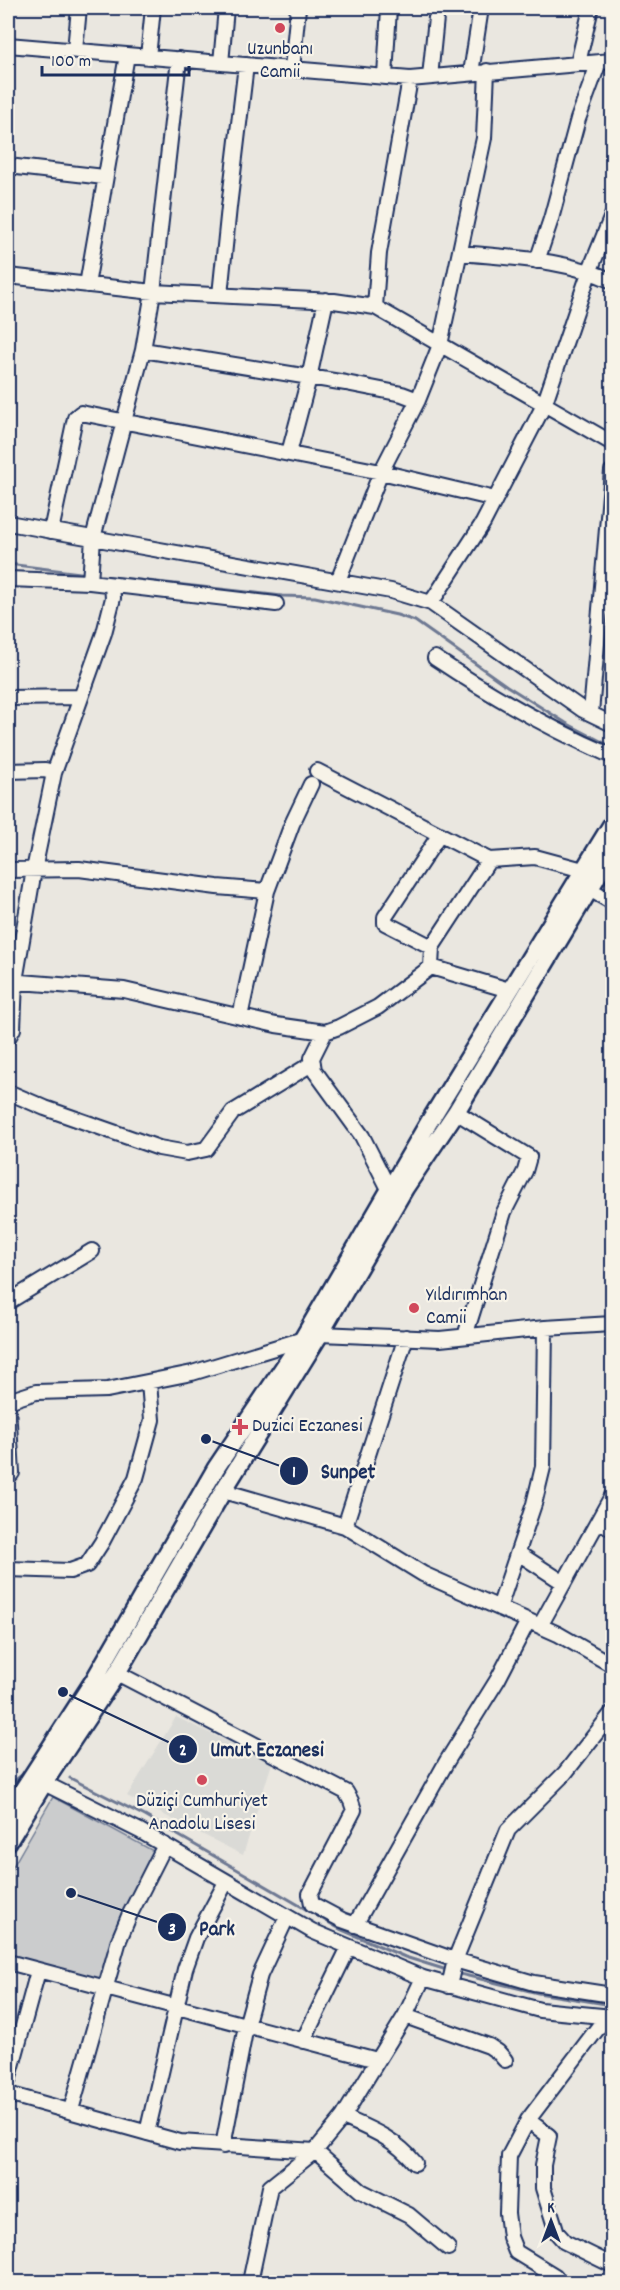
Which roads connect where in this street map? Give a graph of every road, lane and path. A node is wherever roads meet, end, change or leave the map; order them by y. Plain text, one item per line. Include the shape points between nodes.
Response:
1 (79, 8) edge
2 (153, 8) edge
3 (226, 8) edge
4 (298, 8) edge
5 (389, 8) edge
6 (437, 8) edge
7 (481, 8) edge
8 (591, 8) edge
9 (8, 45) edge
10 (75, 50) junction
11 (128, 55) junction
12 (148, 57) junction
13 (179, 59) junction
14 (606, 61) edge
15 (221, 63) junction
16 (578, 63) junction
17 (246, 65) junction
18 (292, 69) junction
19 (487, 71) junction
20 (471, 73) junction
21 (385, 76) junction
22 (430, 77) junction
23 (410, 79) junction
24 (8, 166) edge
25 (104, 177) junction
26 (612, 216) edge
27 (461, 253) junction
28 (537, 261) junction
29 (590, 270) junction
30 (8, 276) edge
31 (612, 281) edge
32 (87, 285) junction
33 (153, 292) junction
34 (220, 295) junction
35 (326, 300) junction
36 (375, 307) junction
37 (440, 345) junction
38 (143, 350) junction
39 (309, 378) junction
40 (418, 400) junction
41 (544, 405) junction
42 (124, 420) junction
43 (612, 443) edge
44 (289, 453) junction
45 (612, 471) edge
46 (381, 472) junction
47 (495, 499) junction
48 (8, 523) edge
49 (51, 531) junction
50 (93, 538) junction
51 (90, 576) junction
52 (8, 579) edge
53 (338, 581) junction
54 (112, 585) junction
55 (431, 603) junction
56 (276, 604) dead end
57 (435, 658) dead end
58 (80, 697) junction
59 (8, 698) edge
60 (591, 713) junction
61 (612, 724) edge
62 (612, 756) edge
63 (8, 771) edge
64 (54, 772) junction
65 (612, 824) edge
66 (440, 834) junction
67 (612, 852) edge
68 (489, 860) junction
69 (8, 870) edge
70 (34, 870) junction
71 (583, 870) junction
72 (591, 890) junction
73 (267, 891) junction
74 (612, 902) edge
75 (432, 947) junction
76 (430, 967) junction
77 (11, 981) edge
78 (509, 990) junction
79 (240, 1017) junction
80 (325, 1032) junction
81 (8, 1038) edge
82 (313, 1063) junction
83 (8, 1092) edge
84 (456, 1112) junction
85 (390, 1191) junction
86 (92, 1251) dead end
87 (8, 1302) edge
88 (612, 1324) edge
89 (545, 1328) junction
90 (320, 1335) junction
91 (465, 1336) junction
92 (406, 1337) junction
93 (302, 1340) junction
94 (149, 1382) junction
95 (8, 1401) edge
96 (8, 1407) edge
97 (8, 1477) edge
98 (223, 1491) junction
99 (612, 1496) edge
100 (599, 1520) junction
101 (345, 1526) junction
102 (612, 1529) edge
103 (518, 1553) junction
104 (8, 1569) edge
105 (564, 1582) junction
106 (499, 1608) junction
107 (534, 1623) junction
108 (612, 1665) edge
109 (117, 1674) junction
110 (612, 1713) edge
111 (44, 1783) junction
112 (15, 1804) edge
113 (8, 1842) edge
114 (165, 1845) junction
115 (226, 1882) junction
116 (287, 1917) junction
117 (355, 1925) junction
118 (349, 1947) junction
119 (8, 1962) edge
120 (38, 1971) junction
121 (452, 1972) junction
122 (423, 1978) junction
123 (106, 1989) junction
124 (612, 1995) edge
125 (175, 2008) junction
126 (405, 2016) junction
127 (610, 2017) edge
128 (246, 2026) junction
129 (303, 2041) junction
130 (377, 2060) junction
131 (505, 2060) dead end
132 (8, 2081) edge
133 (8, 2094) edge
134 (71, 2110) junction
135 (343, 2117) junction
136 (528, 2120) junction
137 (147, 2133) junction
138 (223, 2146) junction
139 (315, 2151) junction
140 (414, 2163) dead end
141 (448, 2248) dead end
142 (612, 2265) edge
143 (250, 2283) edge
144 (560, 2283) edge

1 - 10 street
2 - 12 street
3 - 15 street
4 - 18 street
5 - 21 street
6 - 22 street
7 - 20 street
8 - 16 street
9 - 10 street
10 - 11 street
11 - 12 street
11 - 25 street
12 - 13 street
13 - 15 street
13 - 33 street
14 - 16 street
14 - 28 street via 578,119
15 - 17 street
16 - 19 street
17 - 18 street
17 - 34 street
18 - 21 street
19 - 20 street
19 - 27 street via 484,138
20 - 22 street
21 - 23 street
22 - 23 street
23 - 36 street via 379,253
24 - 25 street
25 - 32 street
26 - 29 street
27 - 28 street
27 - 37 street
28 - 29 street
29 - 31 street
29 - 41 street
30 - 32 street
32 - 33 street
33 - 34 street
33 - 38 street
34 - 35 street
35 - 36 street
35 - 39 street
36 - 37 street
37 - 40 street
37 - 41 street
38 - 39 street
38 - 42 street
39 - 40 street
39 - 44 street
40 - 46 street
41 - 43 street
41 - 47 street
42 - 44 street
42 - 49 street via 81,413 75,418
42 - 50 street
44 - 46 street
45 - 60 street
46 - 47 street
46 - 53 street
47 - 55 street
48 - 49 street
49 - 50 street
50 - 51 street
50 - 53 street
51 - 52 street
51 - 54 street
53 - 55 street
54 - 56 street
54 - 58 street via 104,633
55 - 60 street
57 - 62 street via 561,734
58 - 59 street
58 - 64 street
60 - 61 street
63 - 64 street
64 - 70 street
65 - 71 main road
66 - 68 street
66 - 73 street via 314,777
66 - 75 street via 385,917 385,923
67 - 72 main road
68 - 71 street via 536,857
68 - 75 street
69 - 70 street
70 - 73 street via 80,868
70 - 77 street
71 - 78 main road
72 - 74 street
72 - 84 main road
73 - 79 street
75 - 76 street
76 - 78 street
76 - 80 street via 378,1007
77 - 79 street via 124,990
77 - 81 street via 13,1029
78 - 85 main road
79 - 80 street
80 - 82 street
82 - 83 street via 233,1112 206,1149 187,1153 159,1148
82 - 85 street via 314,1070 362,1136
84 - 90 main road via 405,1188
84 - 91 street via 529,1157 504,1212
85 - 93 main road
86 - 87 street
88 - 89 street
89 - 91 street
89 - 103 street via 543,1467
90 - 92 street
90 - 93 street
90 - 98 main road
91 - 92 street
92 - 101 street
93 - 94 street
93 - 112 main road via 216,1468 94,1680
94 - 95 street via 107,1390 36,1392
94 - 104 street via 152,1420 136,1478 87,1565 70,1571
96 - 97 street via 12,1473
98 - 101 street
98 - 109 main road
99 - 100 street
100 - 102 street
100 - 105 street
101 - 106 street via 423,1574
103 - 105 street
103 - 106 street
105 - 107 street
106 - 107 street
107 - 108 street
107 - 117 street via 447,1761
109 - 111 main road
109 - 117 street via 346,1792 354,1810 310,1894 312,1904
110 - 121 street via 565,1773 508,1830
111 - 112 main road
111 - 114 street
112 - 113 main road
114 - 115 street
114 - 123 street via 129,1916
115 - 116 street
115 - 125 street via 196,1938
116 - 118 street
116 - 128 street via 260,1975
117 - 121 street
118 - 122 street
118 - 129 street
119 - 120 street
120 - 123 street
120 - 132 street
121 - 122 street
121 - 124 street
121 - 127 street via 540,2010
122 - 126 street
123 - 125 street
123 - 134 street
125 - 128 street
125 - 137 street
126 - 130 street
126 - 131 street via 489,2046
127 - 136 street
128 - 129 street
128 - 138 street
129 - 130 street
130 - 135 street
133 - 134 street
134 - 137 street
135 - 139 street
135 - 140 street via 387,2137
136 - 142 street via 549,2136 543,2188 557,2233 565,2242
136 - 144 street via 509,2156 510,2237 516,2252
137 - 138 street via 180,2142
138 - 139 street
139 - 141 street via 361,2191 409,2215
139 - 143 street via 270,2187

